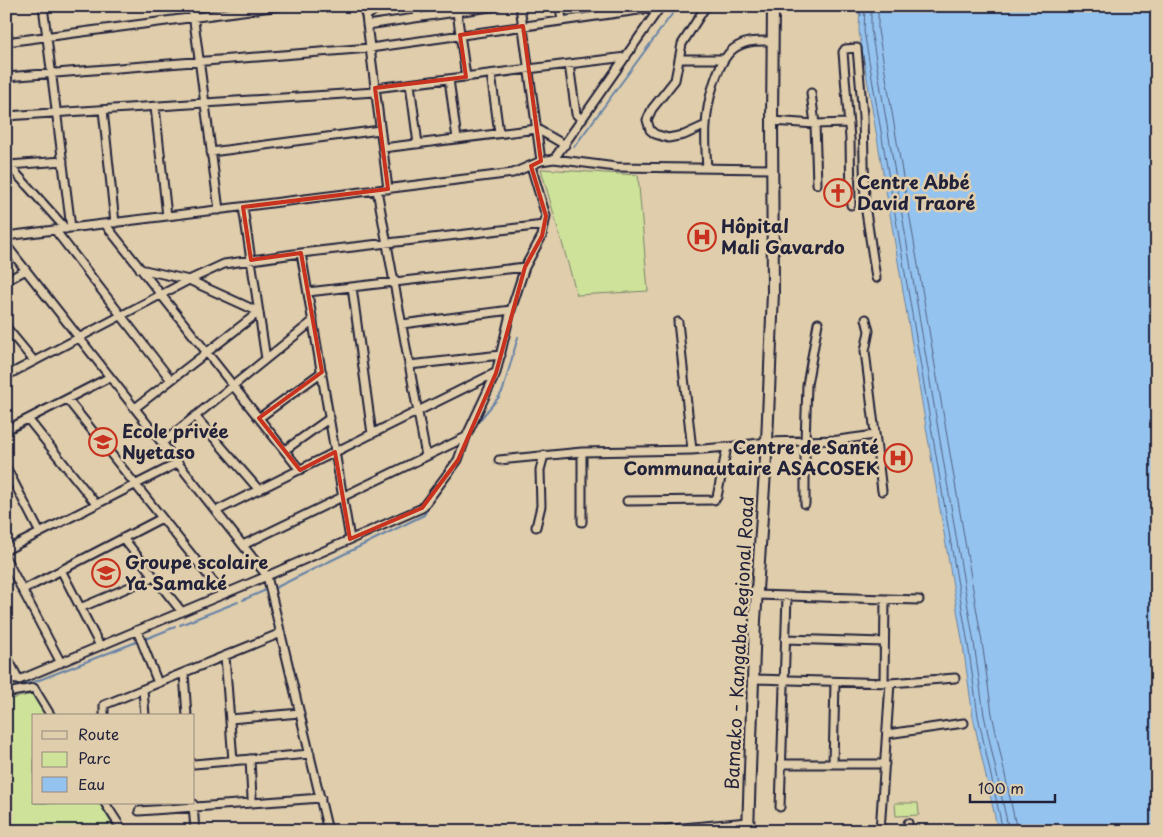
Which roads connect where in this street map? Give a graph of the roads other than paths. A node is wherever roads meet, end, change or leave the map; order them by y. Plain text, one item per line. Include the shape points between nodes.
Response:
1 (43, 6) edge
2 (192, 6) edge
3 (280, 6) edge
4 (363, 6) edge
5 (381, 6) edge
6 (416, 6) edge
7 (497, 6) edge
8 (520, 6) edge
9 (560, 6) edge
10 (661, 6) edge
11 (706, 6) edge
12 (773, 6) edge
13 (632, 8) edge
14 (607, 10) edge
15 (457, 12) junction
16 (366, 16) junction
17 (418, 17) junction
18 (193, 18) junction
19 (562, 21) junction
20 (367, 25) junction
21 (523, 26) junction
22 (460, 35) junction
23 (47, 37) junction
24 (772, 41) junction
25 (6, 42) edge
26 (370, 48) junction
27 (626, 57) junction
28 (680, 59) junction
29 (724, 59) junction
30 (199, 62) junction
31 (569, 64) junction
32 (529, 69) junction
33 (52, 74) junction
34 (491, 74) junction
35 (6, 77) edge
36 (466, 77) junction
37 (448, 79) junction
38 (410, 84) junction
39 (375, 90) junction
40 (812, 93) dead end
41 (205, 104) junction
42 (155, 107) junction
43 (103, 110) junction
44 (57, 113) junction
45 (6, 116) edge
46 (582, 120) junction
47 (772, 121) junction
48 (849, 123) junction
49 (815, 124) junction
50 (706, 125) junction
51 (537, 128) junction
52 (380, 130) junction
53 (499, 133) junction
54 (457, 139) junction
55 (418, 144) junction
56 (565, 145) junction
57 (383, 148) junction
58 (211, 152) junction
59 (554, 159) junction
60 (63, 161) junction
61 (541, 161) junction
62 (531, 166) junction
63 (8, 167) edge
64 (707, 168) junction
65 (772, 170) junction
66 (818, 184) dead end
67 (388, 189) junction
68 (377, 190) junction
69 (851, 205) dead end
70 (243, 207) junction
71 (219, 210) junction
72 (167, 216) junction
73 (115, 223) junction
74 (105, 224) junction
75 (544, 226) junction
76 (69, 229) junction
77 (55, 230) junction
78 (6, 236) edge
79 (387, 243) junction
80 (6, 245) edge
81 (301, 253) junction
82 (251, 260) junction
83 (525, 267) junction
84 (140, 268) junction
85 (26, 270) junction
86 (876, 278) dead end
87 (189, 280) junction
88 (6, 281) edge
89 (394, 282) junction
90 (352, 287) junction
91 (308, 292) junction
92 (161, 294) junction
93 (511, 310) junction
94 (259, 312) junction
95 (122, 315) junction
96 (866, 319) dead end
97 (313, 321) junction
98 (678, 322) dead end
99 (818, 323) dead end
100 (402, 324) junction
101 (6, 328) edge
102 (80, 337) junction
103 (207, 353) junction
104 (501, 355) junction
105 (266, 359) junction
106 (34, 361) junction
107 (409, 365) junction
108 (322, 372) junction
109 (496, 373) junction
110 (6, 376) edge
111 (110, 376) junction
112 (171, 380) junction
113 (233, 386) junction
114 (67, 399) junction
115 (135, 408) junction
116 (418, 412) junction
117 (195, 416) junction
118 (259, 418) junction
119 (330, 418) junction
120 (28, 419) junction
121 (6, 430) edge
122 (372, 434) junction
123 (875, 435) junction
124 (466, 437) junction
125 (805, 441) junction
126 (767, 442) junction
127 (162, 443) junction
128 (727, 448) junction
129 (285, 450) junction
130 (692, 450) junction
131 (335, 452) junction
132 (582, 452) junction
133 (544, 455) junction
134 (426, 456) junction
135 (499, 460) dead end
136 (178, 462) junction
137 (6, 467) edge
138 (300, 470) junction
139 (135, 484) junction
140 (259, 490) junction
141 (882, 491) dead end
142 (343, 496) junction
143 (627, 501) dead end
144 (96, 504) junction
145 (805, 504) dead end
146 (216, 511) junction
147 (162, 518) junction
148 (582, 522) dead end
149 (536, 527) dead end
150 (40, 533) junction
151 (123, 538) junction
152 (350, 539) junction
153 (243, 545) junction
154 (6, 550) edge
155 (6, 559) edge
156 (61, 570) junction
157 (267, 576) junction
158 (153, 577) junction
159 (23, 590) junction
160 (223, 594) junction
161 (756, 595) junction
162 (786, 596) junction
163 (885, 599) junction
164 (919, 600) dead end
165 (80, 608) junction
166 (182, 612) junction
167 (137, 630) junction
168 (281, 633) junction
169 (785, 639) junction
170 (884, 642) junction
171 (100, 646) junction
172 (6, 655) edge
173 (225, 656) junction
174 (62, 663) junction
175 (184, 673) junction
176 (955, 678) dead end
177 (753, 679) junction
178 (8, 680) edge
179 (19, 680) junction
180 (784, 680) junction
181 (835, 682) junction
182 (158, 683) junction
183 (887, 683) junction
184 (143, 689) junction
185 (10, 693) edge
186 (300, 713) junction
187 (50, 714) edge
188 (104, 714) edge
189 (145, 714) edge
190 (187, 714) edge
191 (230, 719) junction
192 (964, 724) dead end
193 (887, 734) junction
194 (310, 754) junction
195 (250, 759) junction
196 (233, 761) junction
197 (195, 764) edge
198 (781, 764) junction
199 (833, 764) junction
200 (885, 764) junction
201 (252, 798) dead end
202 (320, 798) junction
203 (106, 804) edge
204 (193, 805) edge
205 (780, 807) dead end
206 (140, 811) dead end
207 (748, 826) edge
208 (691, 829) edge
209 (122, 831) edge
210 (195, 831) edge
211 (328, 831) edge
212 (650, 831) edge
213 (880, 831) edge

1 - 23 street
2 - 18 street
3 - 18 street
4 - 16 street
5 - 16 street
6 - 17 street
7 - 15 street
8 - 21 street
9 - 19 street
10 - 13 street
10 - 27 street
11 - 28 street via 685,38
12 - 24 street, Bamako - Kangaba Regional Road
13 - 14 street
14 - 19 street
15 - 17 street
15 - 22 street
16 - 20 street
17 - 20 street
18 - 23 street
18 - 30 street
19 - 21 street
20 - 26 street
21 - 22 street
21 - 32 street
22 - 26 street
22 - 36 street
23 - 25 street
23 - 33 street
24 - 29 street via 739,45
24 - 47 street, Bamako - Kangaba Regional Road
26 - 30 street
26 - 39 street
27 - 31 street
27 - 46 street
28 - 29 street
28 - 50 street via 675,80 649,113 648,125 655,134 668,138
29 - 50 street via 714,85
30 - 33 street
30 - 41 street
31 - 32 street
31 - 46 street via 576,114
32 - 34 street
32 - 51 street
33 - 35 street
33 - 44 street
34 - 36 street
34 - 53 street
36 - 37 street
37 - 38 street
37 - 54 street
38 - 39 street
38 - 55 street
39 - 41 street
39 - 52 street
40 - 49 street
41 - 42 street
41 - 58 street
42 - 43 street
42 - 72 street
43 - 44 street
43 - 73 street
44 - 45 street
44 - 60 street
46 - 56 street
47 - 49 street
47 - 65 street, Bamako - Kangaba Regional Road
48 - 49 street
48 - 69 street
48 - 86 street via 842,52 857,48 865,205
49 - 66 street
50 - 64 street
51 - 53 street
51 - 56 street
51 - 61 street
52 - 57 street
52 - 58 street
53 - 54 street
54 - 55 street
55 - 57 street
56 - 59 street
57 - 67 street
58 - 71 street
59 - 61 street
59 - 64 street via 616,167
60 - 63 street
60 - 76 street
61 - 62 street
62 - 67 street via 513,173
62 - 75 street via 546,216
63 - 76 street
64 - 65 street
65 - 126 street, Bamako - Kangaba Regional Road via 773,292
67 - 68 street
68 - 70 street
68 - 79 street
70 - 71 street
70 - 82 street
71 - 72 street
72 - 73 street
73 - 74 street
74 - 76 street
74 - 84 street
75 - 79 street
75 - 83 street
76 - 77 street
77 - 78 street
77 - 95 street
79 - 81 street
79 - 89 street
80 - 85 street
81 - 82 street
81 - 91 street
82 - 87 street via 224,264
82 - 94 street
83 - 89 street
83 - 93 street
84 - 87 street
84 - 92 street
85 - 88 street
85 - 102 street
87 - 92 street
87 - 94 street
89 - 90 street
89 - 100 street
90 - 91 street
90 - 122 street
91 - 97 street
92 - 95 street
92 - 103 street
93 - 100 street
93 - 104 street
94 - 103 street
94 - 105 street
95 - 102 street
95 - 112 street
96 - 123 street via 869,331 865,351
97 - 105 street
97 - 108 street
98 - 130 street
99 - 125 street via 807,386
100 - 107 street
101 - 106 street
102 - 106 street
102 - 111 street
103 - 112 street
103 - 113 street
104 - 107 street
104 - 109 street
105 - 113 street
106 - 110 street
107 - 116 street
108 - 118 street
108 - 119 street
109 - 116 street
109 - 124 street
111 - 114 street
111 - 115 street
112 - 115 street
113 - 117 street
113 - 118 street
114 - 120 street
114 - 139 street
115 - 127 street
116 - 122 street
116 - 134 street
117 - 127 street
117 - 140 street
118 - 129 street
119 - 129 street
119 - 131 street
120 - 121 street
120 - 144 street
122 - 131 street
123 - 125 street
123 - 141 street
124 - 134 street
124 - 152 street via 458,460 422,508
125 - 126 street
125 - 145 street
126 - 128 street
126 - 161 street, Bamako - Kangaba Regional Road
127 - 136 street
128 - 130 street
128 - 143 street via 714,500
129 - 138 street
130 - 132 street
131 - 138 street
131 - 142 street
132 - 133 street
132 - 148 street
133 - 135 street
133 - 149 street via 540,470 542,506
134 - 142 street
136 - 139 street
136 - 146 street
137 - 150 street
138 - 140 street
139 - 144 street
139 - 147 street
140 - 146 street
142 - 152 street
142 - 153 street
144 - 150 street
146 - 153 street
147 - 151 street
147 - 160 street
150 - 154 street
151 - 156 street
151 - 158 street
152 - 157 street
153 - 157 street
155 - 159 street
156 - 159 street
156 - 165 street
157 - 160 street
157 - 168 street
158 - 165 street
158 - 166 street
159 - 174 street
160 - 166 street
161 - 162 street
161 - 177 street, Bamako - Kangaba Regional Road
162 - 163 street
162 - 169 street
163 - 164 street
163 - 170 street
165 - 171 street
166 - 167 street
167 - 171 street
167 - 182 street
168 - 173 street
168 - 186 street
169 - 170 street
169 - 180 street
170 - 183 street
171 - 174 street
172 - 179 street
173 - 175 street
173 - 191 street
174 - 179 street
175 - 182 street
175 - 190 street
176 - 183 street
177 - 180 street
177 - 207 street, Bamako - Kangaba Regional Road
178 - 179 street
178 - 185 street
180 - 181 street
180 - 198 street
181 - 183 street
181 - 199 street
182 - 184 street
183 - 193 street
184 - 188 street via 104,705
184 - 189 street
185 - 187 street via 34,688
186 - 191 street
186 - 194 street
191 - 196 street
192 - 193 street
193 - 200 street
194 - 195 street
194 - 202 street
195 - 196 street
195 - 201 street
196 - 197 street
198 - 199 street
198 - 205 street
199 - 200 street
200 - 213 street
202 - 204 street
202 - 211 street
203 - 209 street
204 - 206 street
204 - 210 street
207 - 208 street
208 - 212 street

